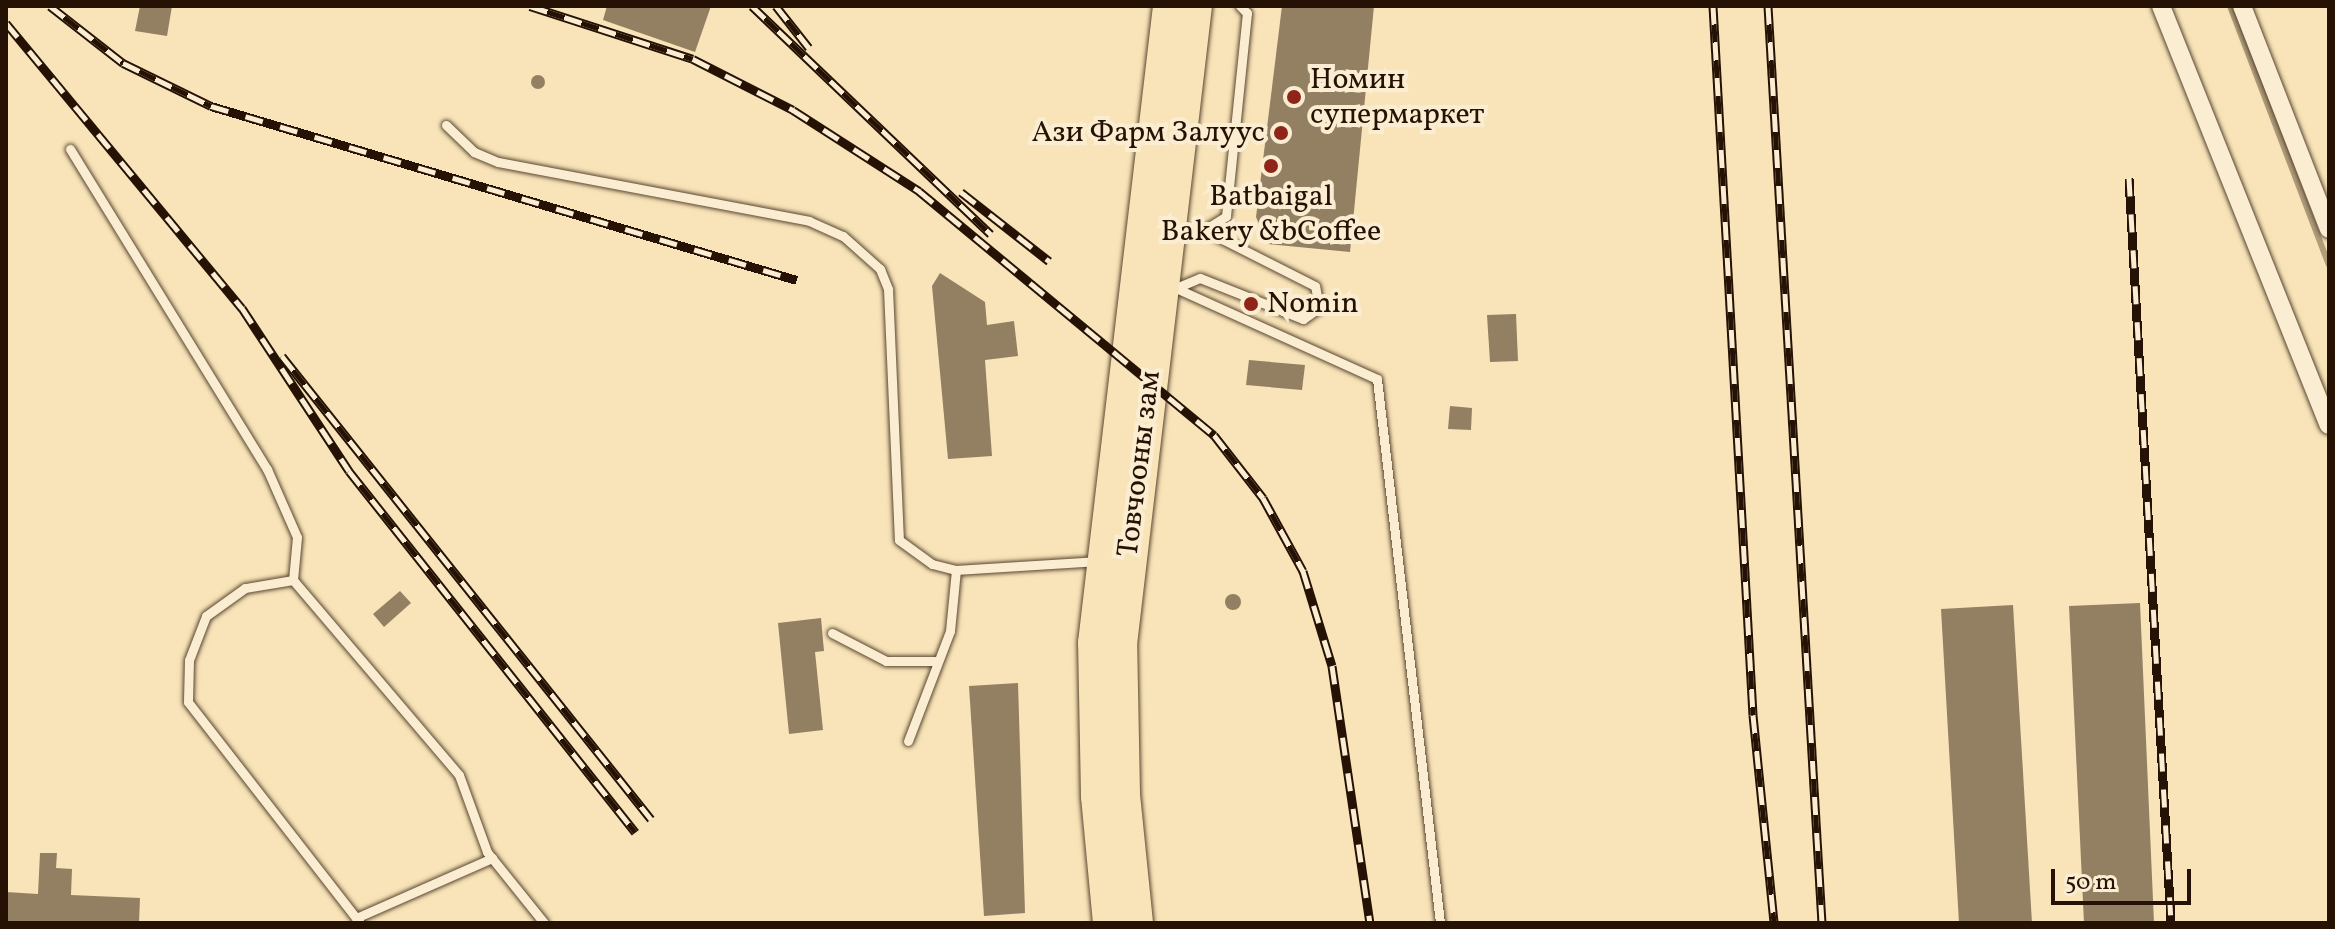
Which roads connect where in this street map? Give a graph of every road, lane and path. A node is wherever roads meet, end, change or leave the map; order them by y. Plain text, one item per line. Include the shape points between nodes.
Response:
1 (1170, 6) edge
2 (1195, 6) edge
3 (1240, 6) edge
4 (2161, 6) edge
5 (2242, 6) edge
6 (446, 125) dead end
7 (70, 149) dead end
8 (1170, 229) junction
9 (2329, 229) edge
10 (1204, 230) junction
11 (1170, 285) junction
12 (2329, 425) edge
13 (1102, 561) junction
14 (956, 570) junction
15 (293, 580) junction
16 (832, 633) dead end
17 (938, 661) junction
18 (908, 741) dead end
19 (492, 858) junction
20 (1132, 918) edge
21 (358, 921) edge
22 (544, 923) edge
23 (1440, 923) edge

1 - 13 highway, Товчооны зам
2 - 8 highway, Товчооны зам
3 - 10 lane via 1247,13 1226,216
4 - 12 street
5 - 9 street
6 - 14 lane via 474,152 498,162 809,221 860,249 880,269 895,328 899,540 932,564
7 - 15 lane via 267,469 297,537
8 - 10 lane
8 - 11 highway, Товчооны зам
10 - 11 lane via 1315,286 1319,308 1303,319 1200,278
11 - 20 highway, Товчооны зам via 1120,644
11 - 23 lane via 1377,379
13 - 14 lane
13 - 20 highway, Товчооны зам via 1097,780
14 - 17 lane via 954,613
15 - 19 lane via 459,775
15 - 21 lane via 245,588 206,616 189,660 188,702
16 - 17 lane via 886,661
17 - 18 lane
19 - 21 lane
19 - 22 lane

